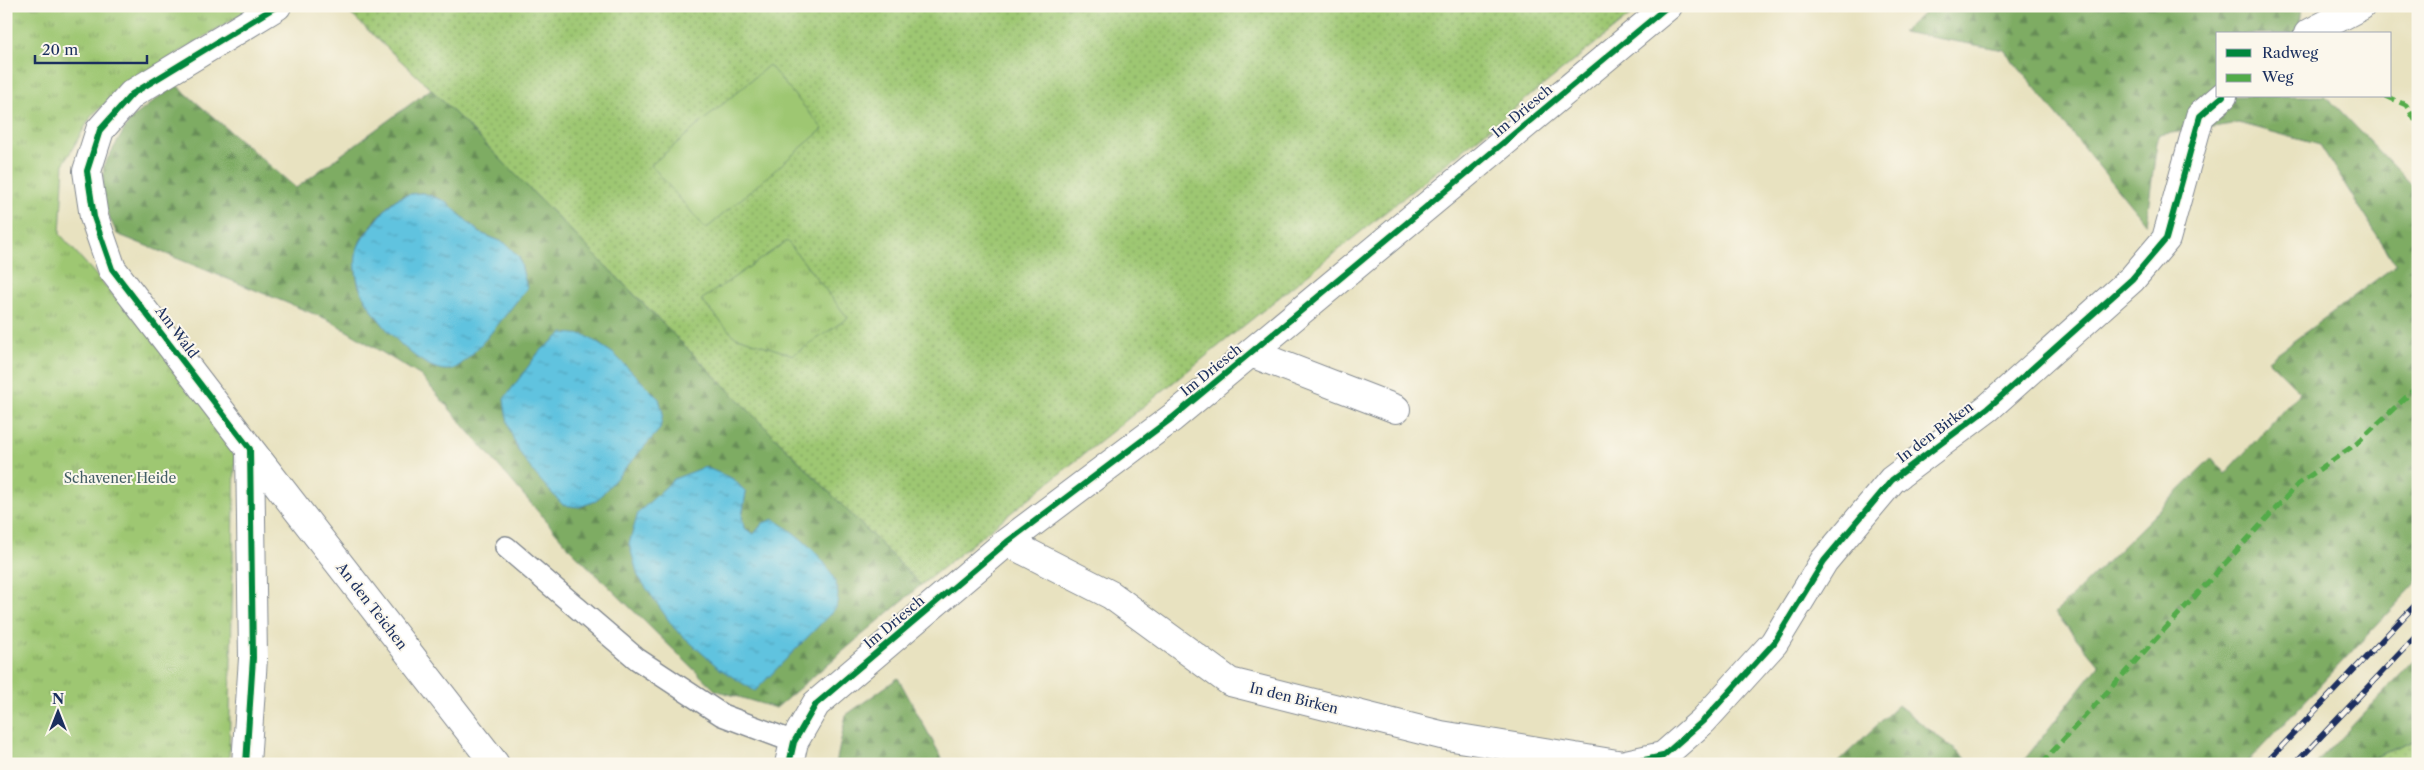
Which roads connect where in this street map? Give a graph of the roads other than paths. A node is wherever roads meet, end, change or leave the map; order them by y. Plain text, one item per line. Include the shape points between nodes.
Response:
1 (277, 6) edge
2 (1668, 6) edge
3 (2362, 6) edge
4 (2312, 32) edge
5 (2220, 98) edge
6 (1250, 353) junction
7 (1396, 409) dead end
8 (250, 449) junction
9 (1007, 542) junction
10 (506, 547) dead end
11 (792, 753) edge
12 (246, 764) edge
13 (495, 764) edge
14 (1617, 764) edge
15 (1626, 764) edge

1 - 8 street, Am Wald via 132,94 100,130 87,171 94,217 112,269
2 - 6 street, Im Driesch
3 - 4 street
5 - 15 street, In den Birken via 2200,116 2166,239 2132,279 1988,408 1892,480 1824,562 1774,643 1703,721 1663,756
6 - 7 street, Im Driesch
6 - 9 street, Im Driesch via 1172,418
8 - 12 street via 252,658
8 - 13 street, An den Teichen
9 - 11 street, Im Driesch via 816,704
9 - 14 street, In den Birken via 1111,595 1230,682 1441,735
10 - 11 lane via 637,659 722,715

